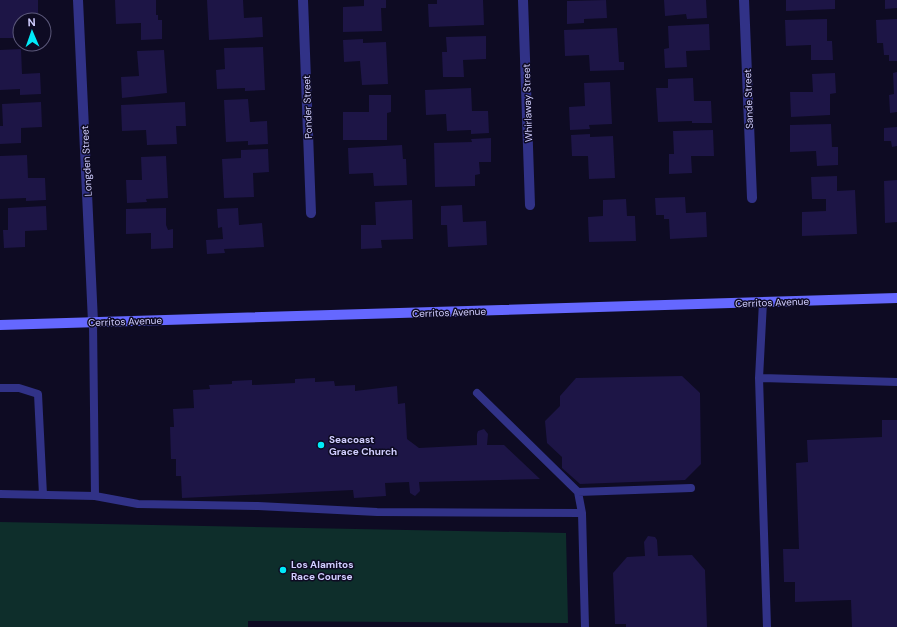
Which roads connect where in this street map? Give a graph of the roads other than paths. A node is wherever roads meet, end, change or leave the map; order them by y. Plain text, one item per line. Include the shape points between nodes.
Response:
1 (78, 0) edge
2 (303, 0) edge
3 (523, 0) edge
4 (744, 0) edge
5 (752, 198) dead end
6 (530, 205) dead end
7 (311, 213) dead end
8 (897, 298) edge
9 (763, 302) junction
10 (93, 322) junction
11 (0, 325) edge
12 (759, 378) junction
13 (897, 382) edge
14 (0, 388) edge
15 (477, 393) dead end
16 (691, 488) dead end
17 (578, 492) junction
18 (0, 494) edge
19 (43, 495) junction
20 (95, 496) junction
21 (582, 513) junction
22 (585, 627) edge
23 (767, 627) edge

1 - 10 street, Longden Street
2 - 7 street, Ponder Street
3 - 6 street, Whirlaway Street
4 - 5 street, Sande Street
8 - 9 main road, Cerritos Avenue
9 - 10 main road, Cerritos Avenue
9 - 12 lane
10 - 11 main road, Cerritos Avenue
10 - 20 lane
12 - 13 lane
12 - 23 lane
14 - 19 lane via 19,388 38,394
15 - 17 lane
16 - 17 lane
17 - 21 lane
18 - 19 lane
19 - 20 lane
20 - 21 lane via 138,504 258,506 377,512
21 - 22 lane

